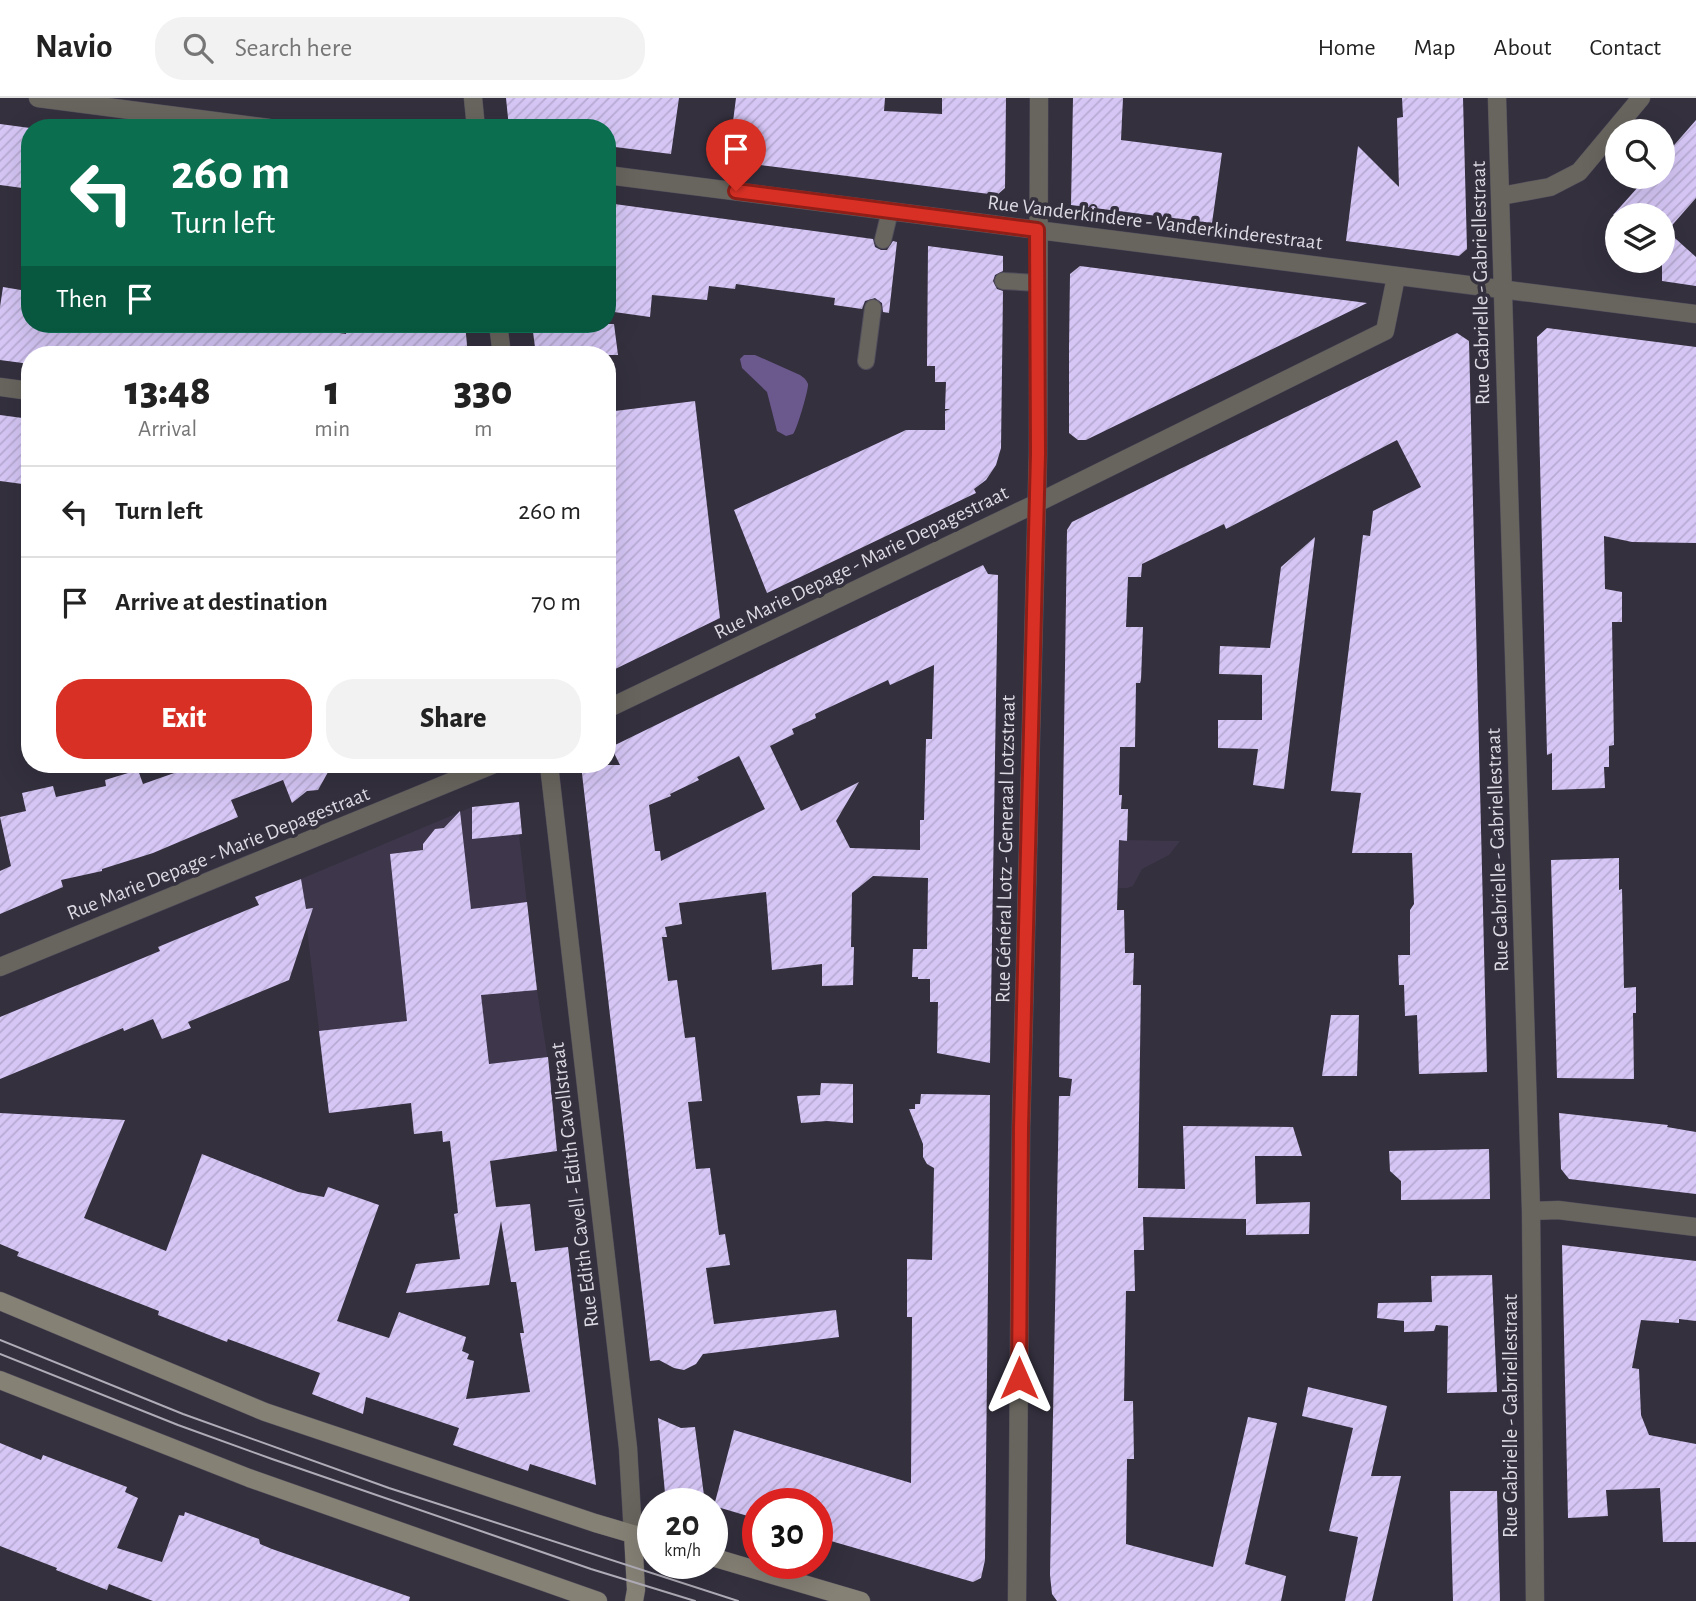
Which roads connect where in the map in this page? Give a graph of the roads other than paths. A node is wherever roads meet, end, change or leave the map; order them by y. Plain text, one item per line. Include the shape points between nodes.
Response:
1 (37, 98) edge
2 (473, 98) edge
3 (1039, 98) edge
4 (1497, 98) edge
5 (1642, 98) edge
6 (199, 119) edge
7 (475, 119) edge
8 (616, 176) edge
9 (1501, 196) junction
10 (890, 211) junction
11 (1037, 230) junction
12 (883, 240) dead end
13 (1396, 276) junction
14 (1003, 281) dead end
15 (1038, 283) junction
16 (1503, 291) junction
17 (873, 308) dead end
18 (1696, 314) edge
19 (866, 361) dead end
20 (0, 387) edge
21 (21, 390) edge
22 (1037, 503) junction
23 (616, 705) edge
24 (473, 773) edge
25 (550, 773) edge
26 (0, 967) edge
27 (1531, 1211) junction
28 (1696, 1227) edge
29 (0, 1301) edge
30 (0, 1380) edge
31 (633, 1534) junction
32 (637, 1535) edge
33 (728, 1562) edge
34 (598, 1601) edge
35 (635, 1601) edge
36 (861, 1601) edge
37 (1017, 1601) edge
38 (1535, 1601) edge

1 - 6 street
2 - 7 street
3 - 11 street, Rue Général Lotz - Generaal Lotzstraat
4 - 9 street, Rue Gabrielle - Gabriellestraat
5 - 9 street via 1579,172 1550,187
8 - 10 street, Rue Vanderkindere - Vanderkinderestraat
9 - 16 street, Rue Gabrielle - Gabriellestraat
10 - 11 street, Rue Vanderkindere - Vanderkinderestraat
10 - 12 lane
11 - 13 street, Rue Vanderkindere - Vanderkinderestraat
11 - 15 street, Rue Général Lotz - Generaal Lotzstraat
13 - 16 street, Rue Vanderkindere - Vanderkinderestraat
13 - 22 street, Rue Marie Depage - Marie Depagestraat via 1385,331
14 - 15 lane
15 - 22 street, Rue Général Lotz - Generaal Lotzstraat
16 - 18 street, Rue Vanderkindere - Vanderkinderestraat
16 - 27 street, Rue Gabrielle - Gabriellestraat
17 - 19 lane
20 - 21 street
22 - 23 street, Rue Marie Depage - Marie Depagestraat
22 - 37 street, Rue Général Lotz - Generaal Lotzstraat via 1021,1128
24 - 26 street, Rue Marie Depage - Marie Depagestraat
25 - 31 street, Rue Edith Cavell - Edith Cavellstraat via 626,1436
27 - 28 street via 1558,1210
27 - 38 street, Rue Gabrielle - Gabriellestraat
29 - 31 main road via 265,1412
30 - 34 main road via 249,1478
31 - 32 main road
31 - 35 main road, Rue Edith Cavell - Edith Cavellstraat
33 - 36 main road

